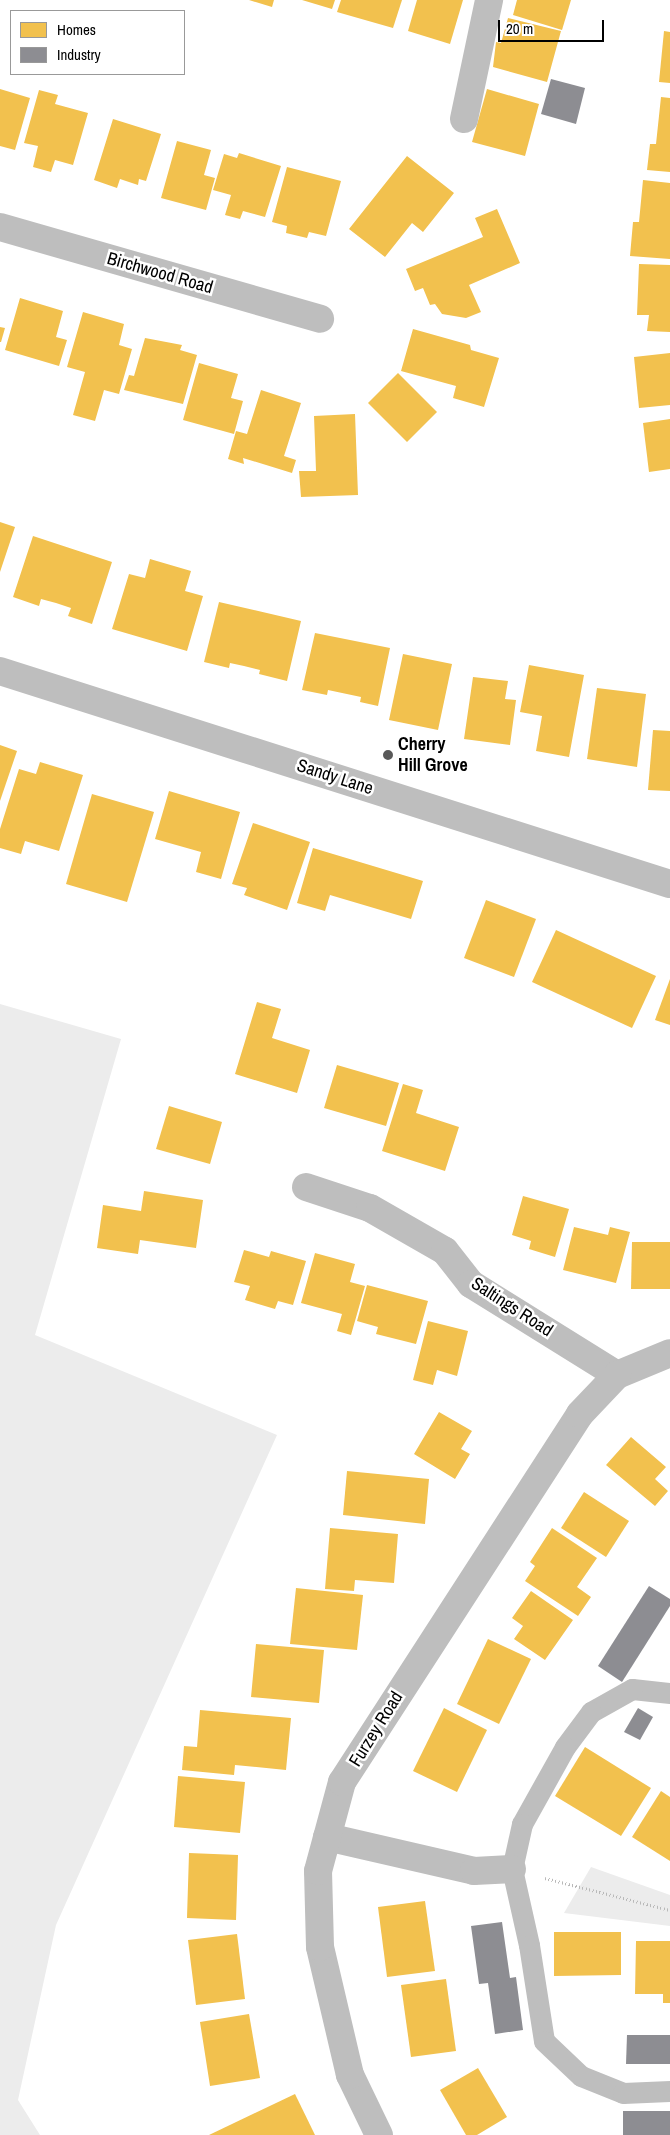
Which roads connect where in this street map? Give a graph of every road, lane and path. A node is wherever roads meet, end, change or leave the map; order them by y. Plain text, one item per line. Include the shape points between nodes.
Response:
1 (489, 0) edge
2 (464, 120) dead end
3 (0, 227) edge
4 (320, 319) dead end
5 (0, 671) edge
6 (670, 884) edge
7 (306, 1188) dead end
8 (670, 1353) edge
9 (617, 1374) junction
10 (670, 1692) edge
11 (327, 1838) junction
12 (512, 1870) junction
13 (670, 1910) edge
14 (670, 2091) edge
15 (379, 2135) edge

1 - 2 street
3 - 4 street, Birchwood Road
5 - 6 street, Sandy Lane
7 - 9 street, Saltings Road via 370,1208 445,1251 471,1284
8 - 9 street
9 - 11 street, Furzey Road via 580,1414 342,1782
10 - 12 lane via 632,1690 591,1712 565,1747 522,1824
11 - 12 street via 474,1871
11 - 15 street, Furzey Road via 318,1871 320,1947 350,2076
12 - 13 path
12 - 14 lane via 529,1945 544,2040 580,2076 623,2093

